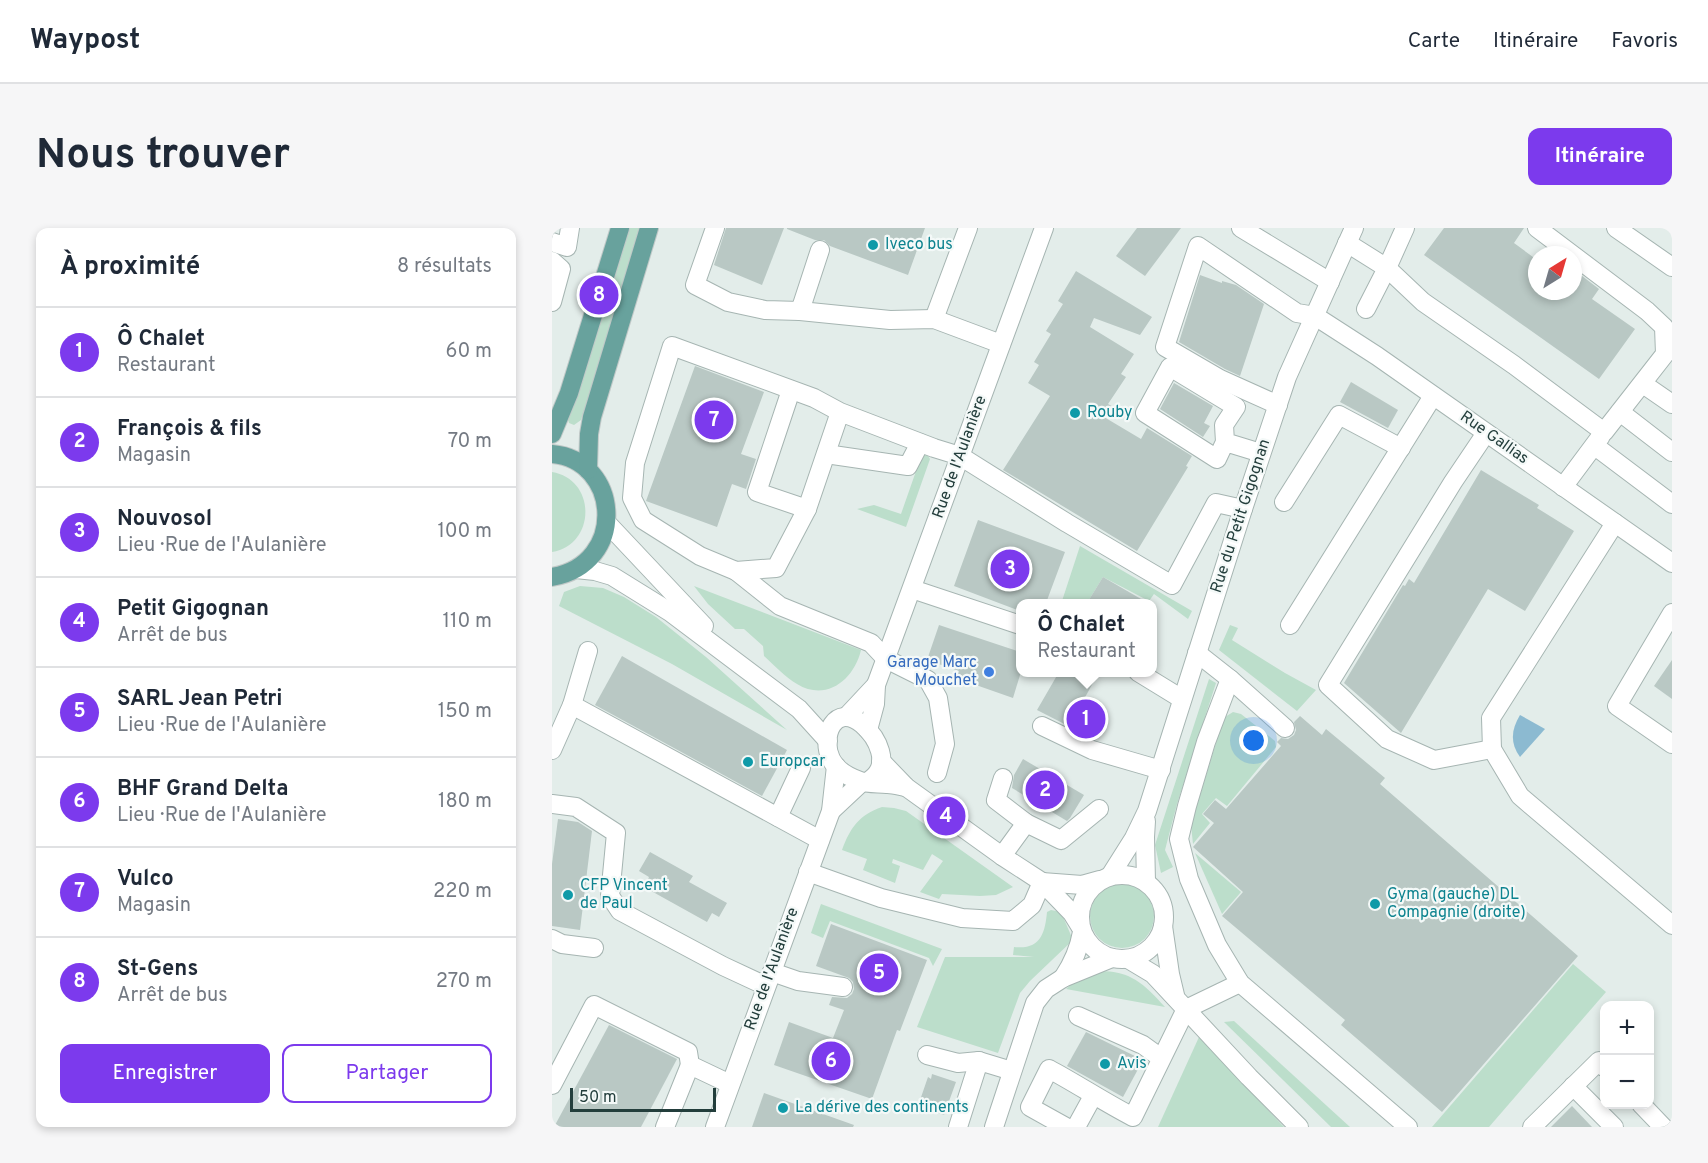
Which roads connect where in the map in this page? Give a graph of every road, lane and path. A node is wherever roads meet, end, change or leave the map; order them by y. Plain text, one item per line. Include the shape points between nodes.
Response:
1 (570, 228) edge
2 (620, 228) edge
3 (650, 228) edge
4 (715, 228) edge
5 (968, 228) edge
6 (1044, 228) edge
7 (1241, 228) edge
8 (1405, 228) edge
9 (1537, 228) edge
10 (1616, 228) edge
11 (1350, 236) edge
12 (552, 242) edge
13 (820, 250) dead end
14 (552, 261) edge
15 (1672, 267) edge
16 (1388, 268) junction
17 (1330, 282) junction
18 (552, 302) edge
19 (1366, 309) dead end
20 (800, 311) junction
21 (1315, 316) junction
22 (934, 319) junction
23 (1668, 341) edge
24 (1001, 344) junction
25 (1642, 384) junction
26 (791, 390) junction
27 (1433, 396) junction
28 (1672, 404) edge
29 (1278, 405) junction
30 (840, 412) junction
31 (1620, 412) junction
32 (1486, 433) junction
33 (552, 434) edge
34 (1599, 439) junction
35 (1225, 442) junction
36 (920, 443) junction
37 (1401, 447) junction
38 (1672, 452) edge
39 (1262, 453) junction
40 (552, 454) edge
41 (826, 454) junction
42 (960, 456) junction
43 (588, 470) junction
44 (1563, 487) junction
45 (1284, 502) dead end
46 (1672, 504) edge
47 (807, 509) junction
48 (1243, 509) junction
49 (607, 523) junction
50 (1615, 523) junction
51 (1672, 563) edge
52 (576, 569) junction
53 (736, 571) junction
54 (552, 577) edge
55 (912, 589) junction
56 (1672, 616) edge
57 (1016, 625) edge
58 (1290, 625) dead end
59 (588, 651) dead end
60 (1197, 653) junction
61 (734, 658) junction
62 (886, 659) junction
63 (1146, 677) edge
64 (1230, 679) junction
65 (876, 685) junction
66 (1182, 699) junction
67 (572, 705) junction
68 (799, 709) junction
69 (843, 717) junction
70 (1042, 726) dead end
71 (1285, 728) dead end
72 (868, 730) junction
73 (828, 741) junction
74 (1672, 744) edge
75 (1492, 749) junction
76 (552, 750) edge
77 (881, 761) junction
78 (836, 766) junction
79 (801, 768) dead end
80 (1161, 770) junction
81 (937, 773) dead end
82 (1003, 778) dead end
83 (865, 782) junction
84 (906, 787) junction
85 (552, 804) edge
86 (1099, 809) dead end
87 (831, 811) junction
88 (1147, 811) junction
89 (777, 817) junction
90 (1026, 823) junction
91 (820, 840) junction
92 (1002, 856) junction
93 (808, 872) junction
94 (1105, 878) junction
95 (1042, 882) junction
96 (1146, 882) junction
97 (1672, 925) edge
98 (1163, 926) junction
99 (1081, 929) junction
100 (552, 939) edge
101 (594, 948) dead end
102 (1120, 959) junction
103 (1063, 978) junction
104 (769, 979) junction
105 (1239, 983) junction
106 (843, 987) dead end
107 (1181, 1003) junction
108 (1078, 1016) dead end
109 (927, 1055) dead end
110 (1161, 1058) junction
111 (979, 1061) junction
112 (1600, 1062) edge
113 (690, 1065) junction
114 (1012, 1071) junction
115 (730, 1084) junction
116 (552, 1085) edge
117 (1573, 1086) junction
118 (1093, 1096) junction
119 (1646, 1109) edge
120 (664, 1127) edge
121 (715, 1127) edge
122 (958, 1127) edge
123 (994, 1127) edge
124 (1066, 1127) edge
125 (1076, 1127) edge
126 (1299, 1127) edge
127 (1408, 1127) edge
128 (1532, 1127) edge
129 (1614, 1127) edge
130 (1663, 1127) edge

1 - 12 street via 567,247
2 - 33 main road via 569,393
3 - 43 main road via 592,417
4 - 20 street via 695,285 728,302 765,310
5 - 22 street
6 - 24 street, Rue de l'Aulanière
7 - 17 street
8 - 16 street
9 - 23 street via 1647,311 1664,327
10 - 15 street
11 - 16 street
11 - 17 street, Rue du Petit Gigognan
13 - 20 street
14 - 18 street via 561,269
16 - 19 street
16 - 34 street via 1423,302 1514,365
17 - 21 street, Rue du Petit Gigognan
20 - 22 street via 890,320
21 - 27 street, Rue Gallias
21 - 29 street, Rue du Petit Gigognan
21 - 29 street, Rue Gallias via 1297,313 1198,246 1165,347 1220,379
22 - 24 street
23 - 25 street via 1665,354
24 - 42 street, Rue de l'Aulanière
25 - 28 street
25 - 31 street
26 - 30 street
26 - 47 street via 757,492
26 - 53 street via 672,346 635,463 632,498 643,520 700,556
27 - 32 street, Rue Gallias
27 - 37 street
29 - 39 street, Rue du Petit Gigognan
30 - 36 street
30 - 41 street
31 - 34 street
31 - 38 street
32 - 44 street, Rue Gallias
32 - 75 street via 1328,686 1387,738 1434,760
34 - 44 street
34 - 46 street
35 - 35 street via 1224,425 1236,407 1170,367 1145,413 1217,459
35 - 39 street
36 - 41 street via 908,466
36 - 42 street
37 - 45 street via 1339,415
37 - 58 street
39 - 48 street, Rue du Petit Gigognan
40 - 43 main road via 574,460
41 - 47 street
42 - 48 street via 1172,585 1216,503
42 - 55 street, Rue de l'Aulanière
43 - 49 main road via 600,485
44 - 50 street, Rue Gallias
47 - 53 street via 776,568
48 - 60 street, Rue du Petit Gigognan
49 - 52 main road via 602,541
49 - 61 street
50 - 51 street, Rue Gallias
50 - 75 street via 1491,718
52 - 54 main road
52 - 61 street via 612,576
53 - 62 street via 780,606 871,643
55 - 57 street
55 - 62 street, Rue de l'Aulanière
56 - 74 street via 1617,706
59 - 67 street
60 - 64 street
60 - 66 street, Rue du Petit Gigognan
61 - 68 street
62 - 65 street, Rue de l'Aulanière
62 - 81 street via 928,680 938,698 945,744
63 - 66 street
64 - 71 street
64 - 105 street via 1206,742 1179,839 1189,879 1217,945
65 - 69 street, Rue de l'Aulanière
65 - 72 street, Rue de l'Aulanière
66 - 80 street, Rue du Petit Gigognan
67 - 76 street
67 - 89 street
68 - 69 street
68 - 73 street
69 - 72 street via 856,720
69 - 73 street via 829,729
70 - 80 street via 1092,750
72 - 77 street
73 - 78 street
75 - 97 street via 1520,796
77 - 83 street via 878,773
77 - 84 street
78 - 83 street
78 - 87 street, Rue de l'Aulanière
79 - 89 street
80 - 88 street, Rue du Petit Gigognan
82 - 90 street via 996,800
83 - 84 street
83 - 87 street, Rue de l'Aulanière
84 - 92 street
85 - 104 street via 576,807 616,832 610,896 620,911 723,966
86 - 90 street via 1061,840
87 - 91 street, Rue de l'Aulanière
88 - 94 street, Rue du Petit Gigognan via 1134,838
88 - 96 street, Rue du Petit Gigognan
89 - 91 street
90 - 92 street
91 - 93 street, Rue de l'Aulanière
92 - 95 street
93 - 95 street via 881,898 962,918 1013,921 1032,905
93 - 104 street, Rue de l'Aulanière
94 - 95 street via 1082,885
94 - 96 street via 1123,874
94 - 99 street via 1091,887 1084,899
95 - 99 street via 1072,913
96 - 98 street via 1157,894
98 - 102 street via 1156,942 1144,953
98 - 107 street via 1170,975
99 - 102 street via 1096,951
99 - 103 street via 1079,949
100 - 101 street
102 - 103 street
102 - 107 street via 1153,974
103 - 114 street via 1046,989 1035,1003
104 - 106 street
104 - 115 street, Rue de l'Aulanière
105 - 107 street
105 - 127 street
107 - 110 street
107 - 126 street
108 - 110 street via 1143,1045
109 - 111 street via 958,1063
110 - 118 street via 1133,1116
111 - 114 street
111 - 122 street
112 - 117 street
113 - 115 street
113 - 116 street via 688,1052 594,1005
113 - 120 street
114 - 123 street
115 - 121 street, Rue de l'Aulanière
117 - 128 street
117 - 129 street
118 - 124 street via 1049,1069 1030,1107
118 - 125 street
119 - 130 street

